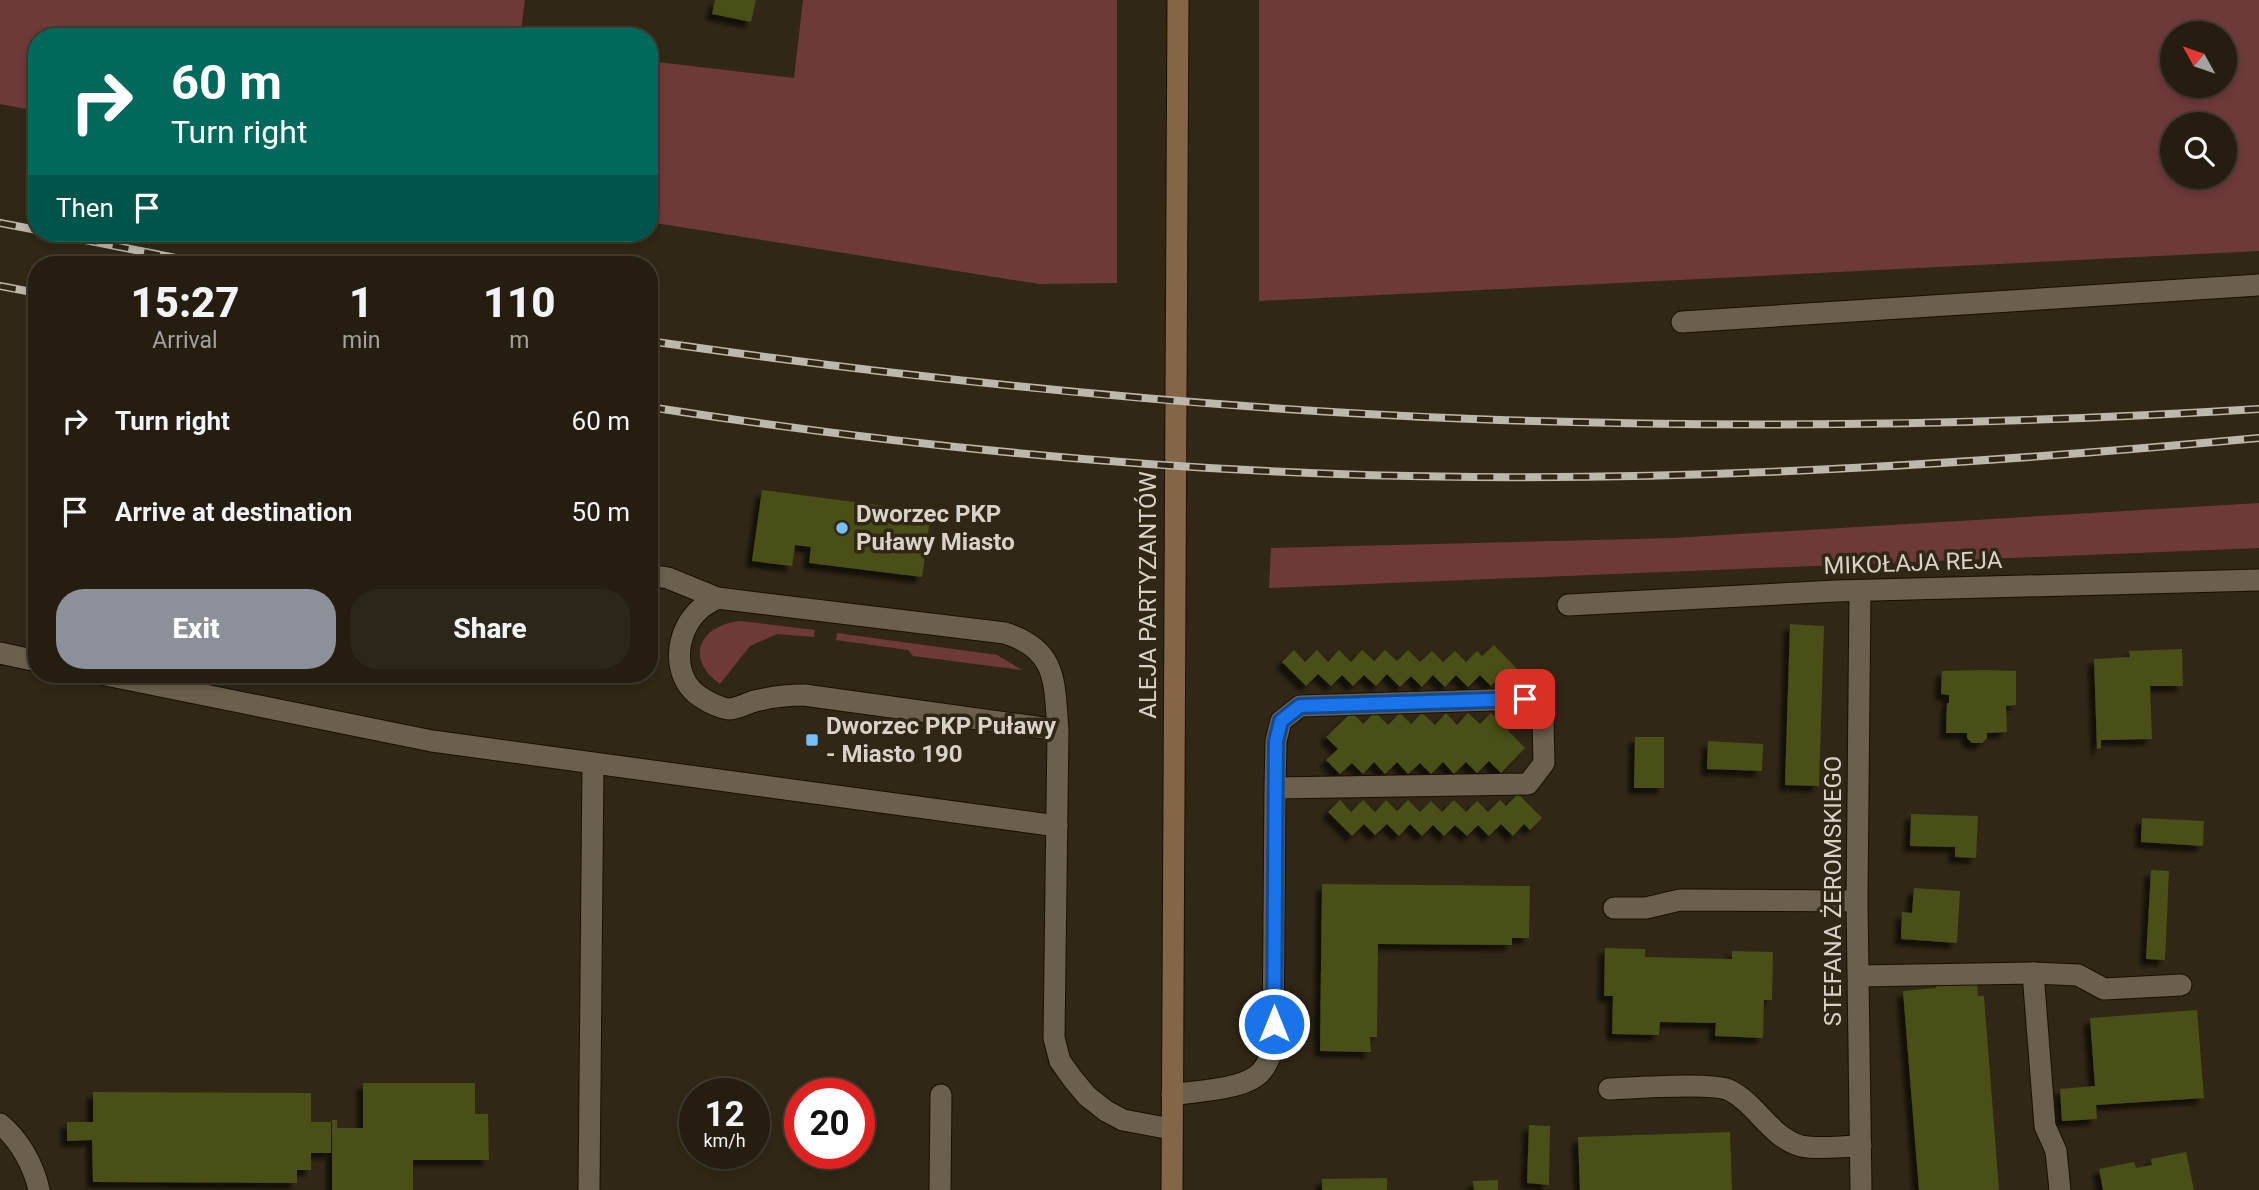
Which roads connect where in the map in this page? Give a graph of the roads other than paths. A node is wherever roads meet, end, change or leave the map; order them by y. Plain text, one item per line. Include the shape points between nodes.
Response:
1 (1178, 0) edge
2 (2259, 285) edge
3 (1682, 322) dead end
4 (658, 576) edge
5 (2259, 580) edge
6 (1860, 591) junction
7 (717, 598) junction
8 (1568, 606) dead end
9 (0, 653) edge
10 (28, 659) edge
11 (145, 683) edge
12 (1058, 730) junction
13 (593, 764) junction
14 (1275, 788) junction
15 (1057, 826) junction
16 (1857, 901) junction
17 (1614, 908) dead end
18 (2033, 973) junction
19 (1859, 976) junction
20 (2181, 985) dead end
21 (1609, 1089) dead end
22 (942, 1095) dead end
23 (1172, 1095) junction
24 (0, 1124) edge
25 (1171, 1129) junction
26 (1861, 1146) junction
27 (39, 1190) edge
28 (589, 1190) edge
29 (940, 1190) edge
30 (1172, 1190) edge
31 (1861, 1190) edge
32 (2060, 1190) edge

1 - 23 main road, ALEJA PARTYZANTÓW
2 - 3 street
4 - 7 street
5 - 6 street, MIKOŁAJA REJA
6 - 8 street, MIKOŁAJA REJA
6 - 16 street, STEFANA ŻEROMSKIEGO
7 - 12 street via 1024,639 1049,666
7 - 12 street via 699,609 688,624 679,659 683,678 719,707 731,709 785,695 804,695
9 - 10 street
11 - 13 street via 432,741
12 - 15 street
13 - 15 street
13 - 28 street
14 - 14 street via 1528,784 1544,763 1543,719 1525,699 1300,706 1281,721
14 - 23 street via 1273,1049 1255,1077
15 - 25 street via 1054,1038 1060,1061 1087,1096 1116,1118
16 - 17 street via 1680,900 1646,908
16 - 19 street, STEFANA ŻEROMSKIEGO
18 - 19 street
18 - 20 street via 2078,975 2104,989
18 - 32 street via 2045,1126 2056,1151
19 - 26 street, STEFANA ŻEROMSKIEGO
21 - 26 street via 1727,1089 1793,1143
22 - 29 street
23 - 25 main road, ALEJA PARTYZANTÓW
24 - 27 street via 21,1148
25 - 30 main road, ALEJA PARTYZANTÓW
26 - 31 street, STEFANA ŻEROMSKIEGO

